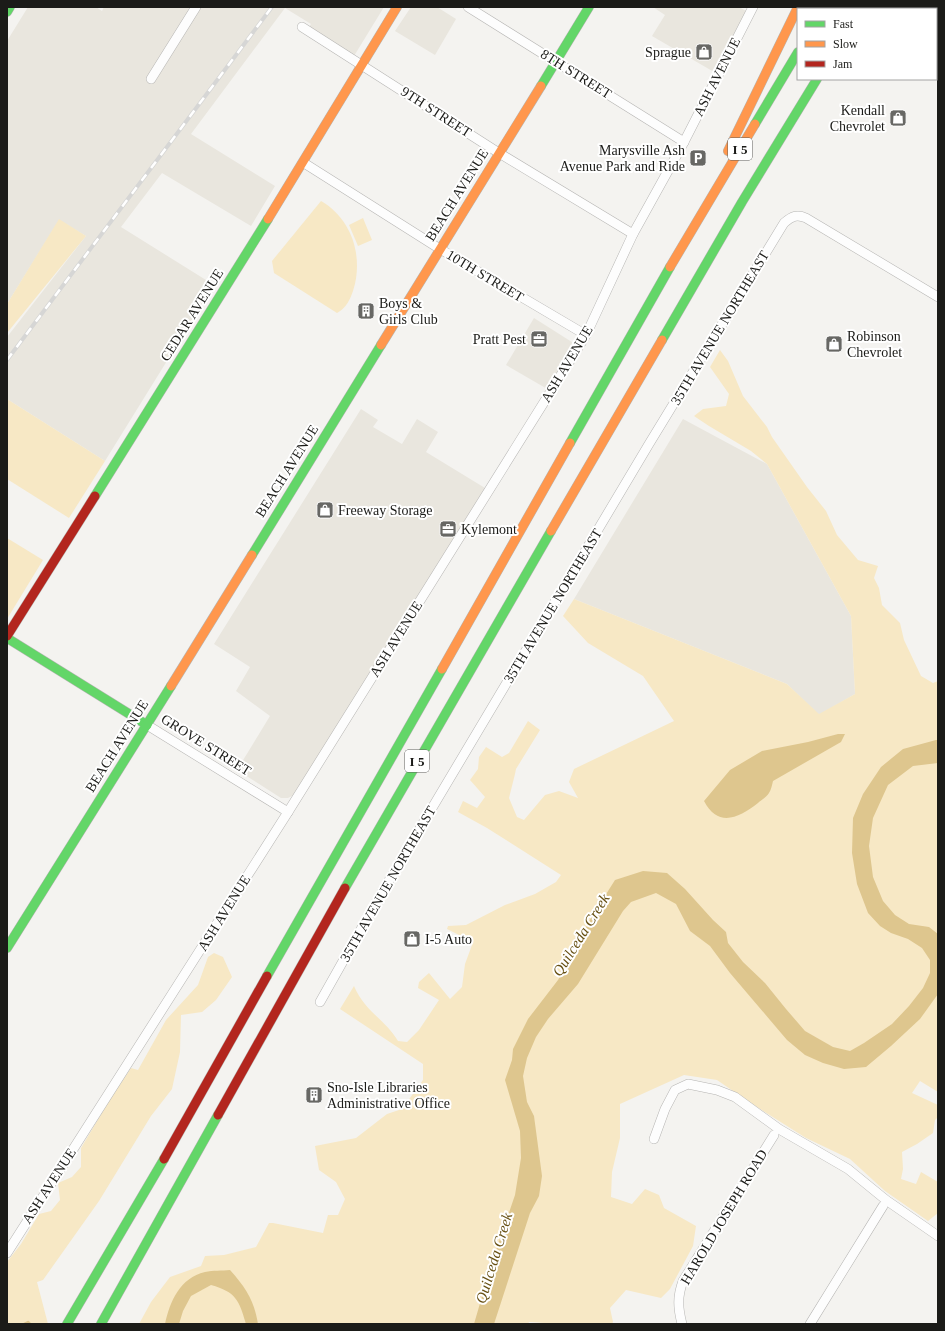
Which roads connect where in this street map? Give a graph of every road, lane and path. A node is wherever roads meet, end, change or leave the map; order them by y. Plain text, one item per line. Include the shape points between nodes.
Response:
1 (10, 7) edge
2 (196, 7) edge
3 (397, 7) edge
4 (468, 7) edge
5 (589, 7) edge
6 (753, 7) edge
7 (797, 9) edge
8 (7, 12) edge
9 (302, 27) dead end
10 (797, 54) edge
11 (555, 62) junction
12 (362, 65) junction
13 (151, 79) dead end
14 (816, 80) edge
15 (820, 92) dead end
16 (684, 142) junction
17 (499, 153) junction
18 (304, 162) junction
19 (742, 202) junction
20 (633, 234) junction
21 (682, 246) junction
22 (440, 249) junction
23 (938, 297) edge
24 (586, 335) junction
25 (7, 637) edge
26 (147, 725) junction
27 (288, 812) junction
28 (7, 948) edge
29 (320, 1002) dead end
30 (774, 1135) dead end
31 (654, 1139) dead end
32 (883, 1206) dead end
33 (938, 1236) edge
34 (7, 1253) edge
35 (67, 1324) edge
36 (101, 1324) edge
37 (682, 1324) edge
38 (810, 1324) edge

1 - 8 main road
2 - 13 street
3 - 12 main road, CEDAR AVENUE
4 - 11 street, 8TH STREET
5 - 11 main road, BEACH AVENUE
6 - 16 street, ASH AVENUE
7 - 21 main road
9 - 12 street, 9TH STREET
10 - 21 main road, I 5
11 - 16 street, 8TH STREET
11 - 17 main road, BEACH AVENUE
12 - 17 street, 9TH STREET
12 - 18 main road, CEDAR AVENUE
14 - 19 main road, I 5
15 - 19 main road
16 - 20 street, ASH AVENUE
17 - 20 street, 9TH STREET
17 - 22 main road, BEACH AVENUE
18 - 22 street, 10TH STREET
18 - 25 main road, CEDAR AVENUE
19 - 36 main road, I 5 via 380,825
20 - 24 street, ASH AVENUE
21 - 35 main road, I 5
22 - 24 street, 10TH STREET
22 - 26 main road, BEACH AVENUE
23 - 29 street, 35TH AVENUE NORTHEAST via 806,218 798,215 784,223 382,892
24 - 27 street, ASH AVENUE
25 - 26 main road, GROVE STREET
26 - 27 street, GROVE STREET
26 - 28 main road, BEACH AVENUE
27 - 34 street, ASH AVENUE
30 - 37 street, HAROLD JOSEPH ROAD via 683,1281 678,1302
31 - 33 street via 675,1090 688,1084 717,1090 734,1097 779,1129 848,1169 886,1200
32 - 38 street

